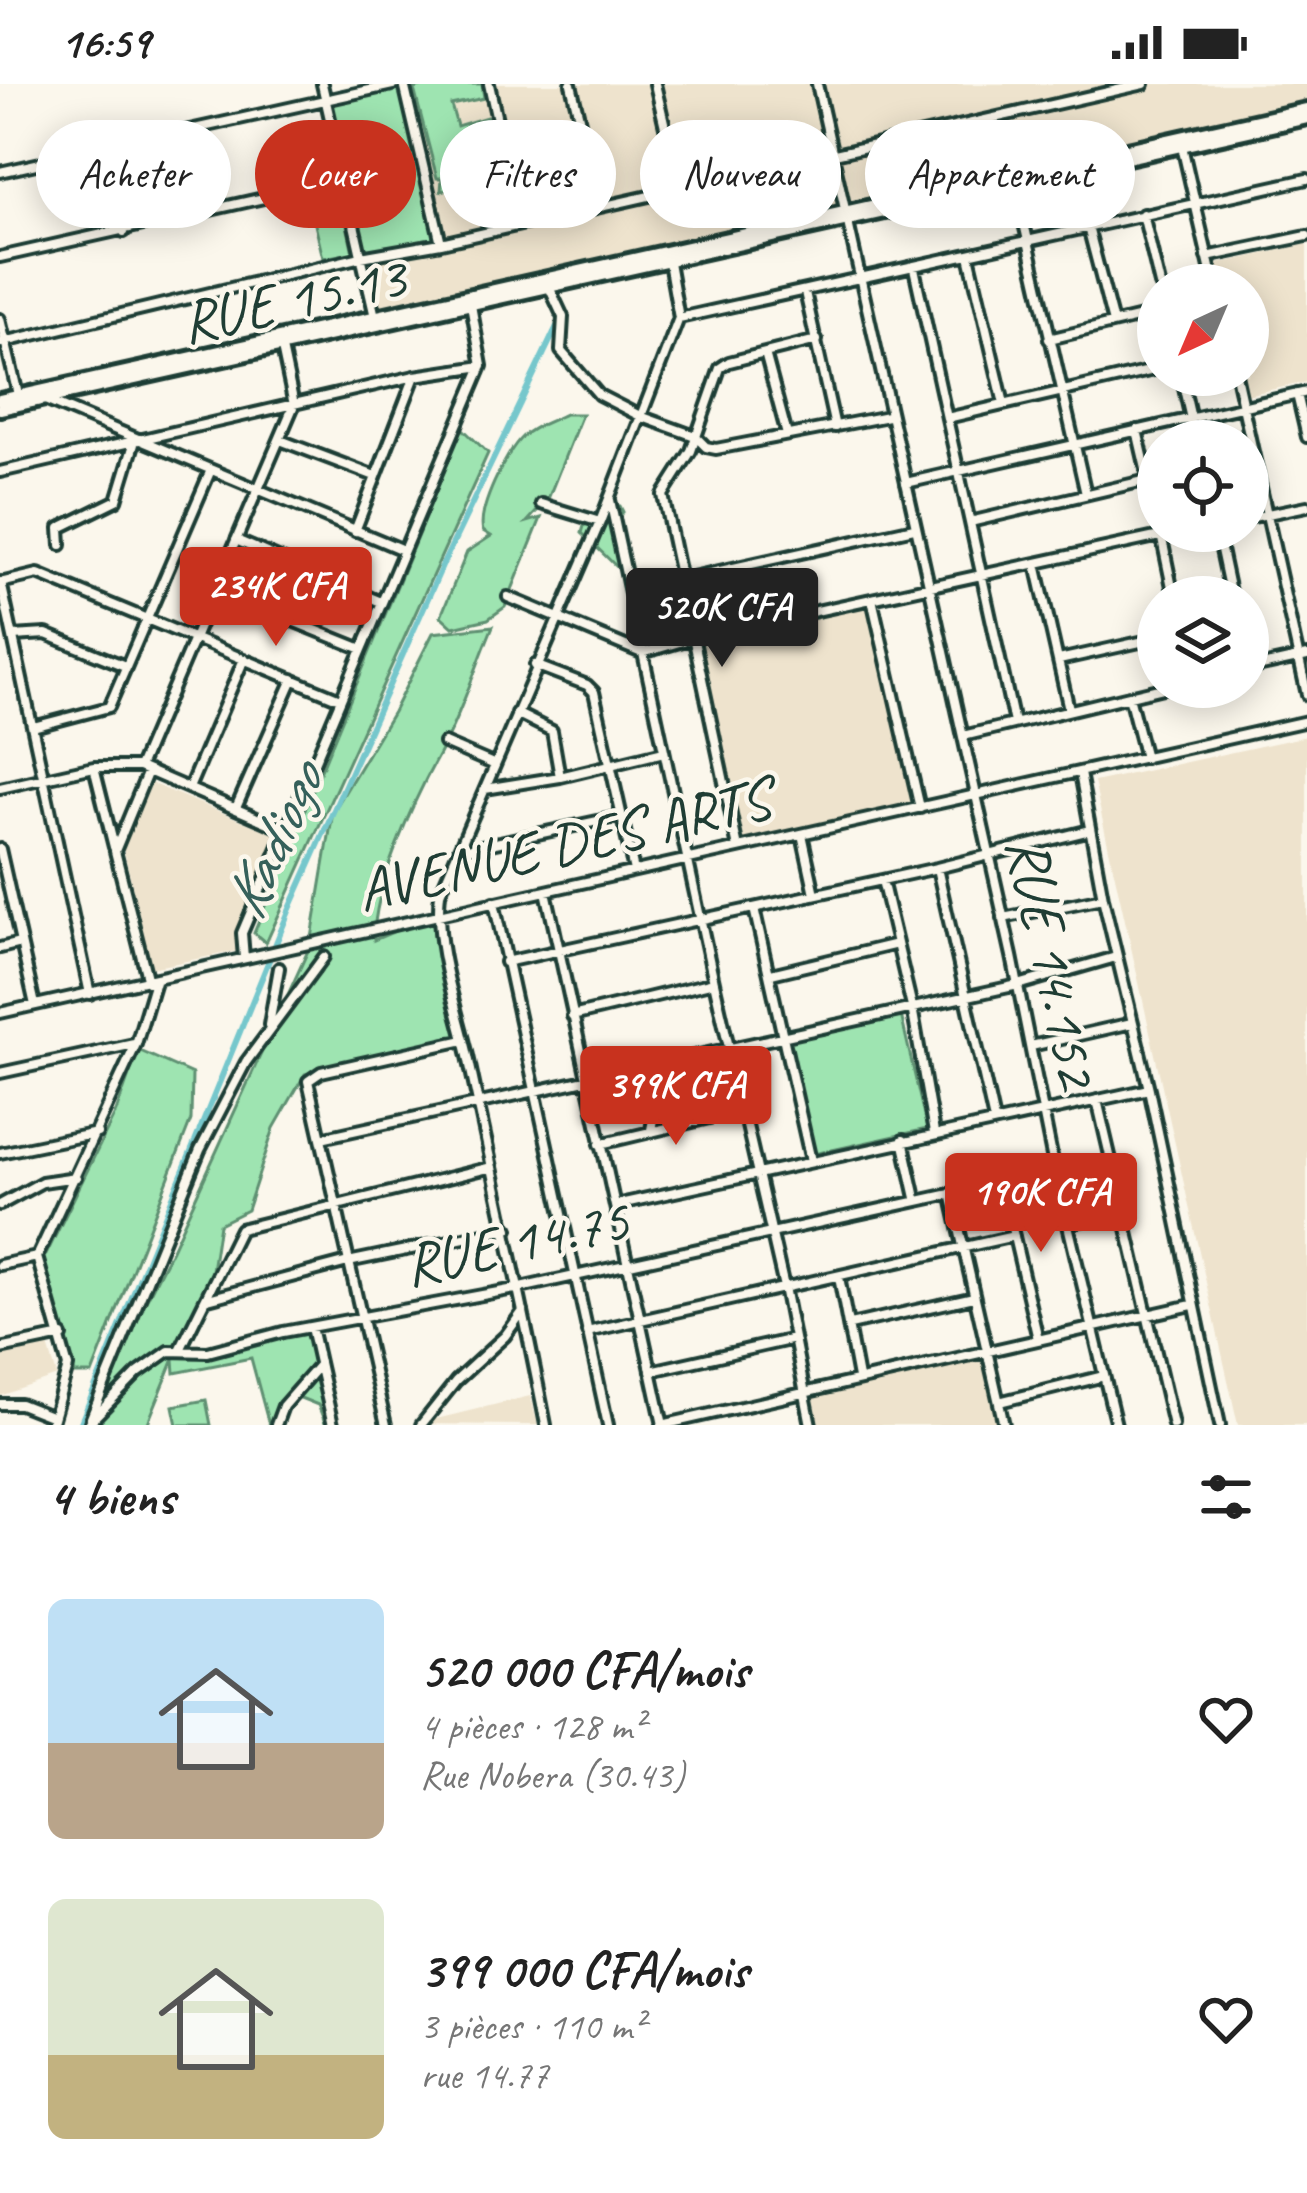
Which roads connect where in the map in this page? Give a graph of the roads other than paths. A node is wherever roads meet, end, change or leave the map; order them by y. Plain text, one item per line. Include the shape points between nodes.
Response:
1 (322, 84) edge
2 (401, 84) edge
3 (489, 84) edge
4 (571, 84) edge
5 (655, 84) edge
6 (817, 84) edge
7 (1144, 84) edge
8 (326, 99) junction
9 (1307, 114) edge
10 (231, 120) edge
11 (331, 120) edge
12 (497, 120) edge
13 (580, 120) edge
14 (663, 120) edge
15 (825, 120) edge
16 (1181, 142) junction
17 (841, 151) edge
18 (1135, 154) edge
19 (36, 164) edge
20 (0, 172) edge
21 (1307, 179) edge
22 (841, 195) edge
23 (255, 201) edge
24 (1195, 202) junction
25 (865, 214) edge
26 (1143, 214) junction
27 (1135, 216) edge
28 (846, 218) junction
29 (123, 228) edge
30 (355, 228) edge
31 (500, 228) edge
32 (1024, 228) edge
33 (1083, 228) edge
34 (1088, 228) edge
35 (124, 232) junction
36 (1307, 236) edge
37 (1026, 239) junction
38 (441, 243) junction
39 (969, 255) junction
40 (0, 257) edge
41 (362, 257) junction
42 (1207, 257) junction
43 (669, 262) junction
44 (1155, 264) edge
45 (1209, 264) edge
46 (914, 268) junction
47 (859, 278) junction
48 (550, 289) junction
49 (805, 292) junction
50 (471, 305) junction
51 (679, 318) junction
52 (1137, 318) edge
53 (0, 319) edge
54 (376, 323) junction
55 (1113, 323) junction
56 (1049, 339) junction
57 (817, 340) junction
58 (3, 343) edge
59 (282, 348) junction
60 (765, 353) junction
61 (482, 366) junction
62 (1137, 374) edge
63 (415, 376) junction
64 (1061, 391) junction
65 (1302, 393) edge
66 (1186, 396) edge
67 (1241, 396) edge
68 (0, 400) edge
69 (19, 400) junction
70 (43, 400) junction
71 (1004, 404) junction
72 (294, 405) junction
73 (1244, 406) junction
74 (0, 410) edge
75 (640, 416) junction
76 (889, 416) junction
77 (1191, 416) junction
78 (946, 418) junction
79 (1176, 420) edge
80 (1192, 420) edge
81 (1247, 420) edge
82 (836, 427) junction
83 (1137, 430) edge
84 (787, 435) junction
85 (694, 436) junction
86 (1307, 437) edge
87 (280, 440) junction
88 (138, 443) junction
89 (1075, 443) junction
90 (958, 470) junction
91 (0, 472) edge
92 (210, 472) junction
93 (375, 476) junction
94 (1137, 482) edge
95 (906, 483) junction
96 (258, 492) junction
97 (1086, 494) junction
98 (609, 498) junction
99 (541, 504) dead end
100 (1307, 506) edge
101 (1269, 514) joint
102 (601, 522) junction
103 (970, 522) junction
104 (914, 528) junction
105 (355, 531) junction
106 (1137, 539) edge
107 (236, 540) junction
108 (62, 545) dead end
109 (403, 550) junction
110 (1036, 564) junction
111 (982, 576) junction
112 (679, 580) junction
113 (1, 582) edge
114 (929, 588) junction
115 (216, 590) junction
116 (508, 597) dead end
117 (872, 599) junction
118 (380, 602) junction
119 (559, 617) junction
120 (145, 618) junction
121 (13, 636) junction
122 (693, 638) junction
123 (194, 639) junction
124 (1137, 643) edge
125 (362, 649) junction
126 (642, 653) junction
127 (1303, 657) edge
128 (244, 659) junction
129 (1059, 660) junction
130 (1269, 664) edge
131 (536, 665) junction
132 (125, 666) junction
133 (293, 679) junction
134 (1137, 694) edge
135 (1307, 695) edge
136 (1129, 696) junction
137 (340, 699) junction
138 (1069, 709) junction
139 (516, 713) junction
140 (1307, 722) edge
141 (1014, 723) junction
142 (33, 727) junction
143 (963, 736) junction
144 (444, 743) dead end
145 (664, 752) junction
146 (1145, 758) junction
147 (494, 764) junction
148 (610, 764) junction
149 (94, 767) junction
150 (144, 769) junction
151 (1080, 773) junction
152 (560, 777) junction
153 (42, 778) junction
154 (0, 788) edge
155 (189, 788) junction
156 (483, 790) junction
157 (975, 796) junction
158 (236, 808) junction
159 (920, 808) junction
160 (621, 816) junction
161 (1090, 830) junction
162 (286, 831) junction
163 (802, 834) junction
164 (738, 848) junction
165 (0, 849) edge
166 (115, 850) junction
167 (457, 851) junction
168 (986, 854) junction
169 (688, 859) junction
170 (937, 868) junction
171 (634, 871) junction
172 (882, 880) junction
173 (546, 891) junction
174 (12, 892) junction
175 (0, 894) edge
176 (815, 894) junction
177 (1103, 898) junction
178 (494, 902) junction
179 (754, 908) junction
180 (438, 913) junction
181 (1003, 918) junction
182 (700, 919) junction
183 (20, 944) junction
184 (897, 944) junction
185 (0, 948) edge
186 (559, 951) junction
187 (324, 957) dead end
188 (1116, 957) junction
189 (244, 958) junction
190 (505, 962) junction
191 (279, 968) dead end
192 (771, 974) junction
193 (151, 981) junction
194 (714, 982) junction
195 (1018, 985) junction
196 (90, 994) junction
197 (964, 996) junction
198 (34, 1005) junction
199 (912, 1007) junction
200 (0, 1013) edge
201 (572, 1016) junction
202 (1132, 1023) junction
203 (268, 1026) junction
204 (785, 1036) junction
205 (464, 1040) junction
206 (136, 1044) junction
207 (1030, 1046) junction
208 (729, 1047) junction
209 (634, 1070) junction
210 (0, 1073) edge
211 (585, 1080) junction
212 (1149, 1089) junction
213 (534, 1092) junction
214 (1096, 1100) junction
215 (478, 1103) junction
216 (743, 1110) junction
217 (1042, 1111) junction
218 (994, 1120) junction
219 (651, 1132) junction
220 (97, 1133) junction
221 (934, 1133) junction
222 (321, 1138) junction
223 (903, 1140) junction
224 (599, 1144) junction
225 (0, 1151) edge
226 (811, 1161) junction
227 (492, 1167) junction
228 (1054, 1171) junction
229 (756, 1174) junction
230 (76, 1177) junction
231 (1001, 1181) junction
232 (950, 1192) junction
233 (916, 1198) junction
234 (336, 1203) junction
235 (0, 1205) edge
236 (615, 1205) junction
237 (1122, 1211) junction
238 (1068, 1224) junction
239 (508, 1229) junction
240 (771, 1231) junction
241 (1014, 1236) junction
242 (963, 1247) junction
243 (37, 1257) junction
244 (348, 1262) junction
245 (626, 1262) junction
246 (0, 1265) edge
247 (574, 1275) junction
248 (839, 1277) junction
249 (784, 1287) junction
250 (520, 1288) junction
251 (974, 1297) junction
252 (206, 1299) junction
253 (1192, 1305) junction
254 (524, 1310) junction
255 (1147, 1315) junction
256 (361, 1316) junction
257 (640, 1318) junction
258 (850, 1325) junction
259 (311, 1327) junction
260 (1094, 1327) junction
261 (587, 1332) junction
262 (62, 1336) junction
263 (1038, 1339) junction
264 (794, 1340) junction
265 (0, 1349) edge
266 (180, 1350) junction
267 (988, 1350) junction
268 (320, 1365) junction
269 (651, 1371) junction
270 (1104, 1376) junction
271 (858, 1378) junction
272 (805, 1390) junction
273 (999, 1402) junction
274 (0, 1404) edge
275 (52, 1421) edge
276 (89, 1423) edge
277 (276, 1425) edge
278 (332, 1425) edge
279 (386, 1425) edge
280 (421, 1425) edge
281 (546, 1425) edge
282 (608, 1425) edge
283 (662, 1425) edge
284 (811, 1425) edge
285 (1004, 1425) edge
286 (1117, 1425) edge
287 (1172, 1425) edge
288 (1220, 1425) edge

1 - 8 street
2 - 8 street
2 - 38 street
3 - 12 street
4 - 13 street
5 - 14 street
6 - 15 street, RUE 14.152
7 - 17 street
8 - 10 street
8 - 11 street
9 - 16 main road, RUE 15.13
16 - 18 main road, RUE 15.13
16 - 24 street
16 - 28 main road
19 - 20 street
21 - 24 street
22 - 28 street, RUE 14.152
23 - 35 street
24 - 26 street
24 - 42 street
25 - 28 main road, RUE 15.13
26 - 27 street
26 - 44 street
28 - 43 main road, RUE 15.13
28 - 47 street, RUE 14.152
28 - 54 main road
29 - 35 street
30 - 41 street
31 - 38 street
32 - 37 street
33 - 37 street
34 - 55 street
35 - 40 street
36 - 42 street
37 - 39 street
37 - 56 street
38 - 41 street
39 - 46 street
39 - 71 street
41 - 54 street
41 - 58 street
42 - 45 street
43 - 48 main road, RUE 15.13
43 - 51 street
46 - 47 street
46 - 78 street
47 - 49 street
47 - 76 street, RUE 14.152
48 - 50 main road, RUE 15.13
48 - 75 street via 563,317 561,351 598,395
49 - 51 street
49 - 57 street
50 - 54 main road, RUE 15.13
50 - 61 street
51 - 75 street
52 - 55 street
53 - 58 street
54 - 59 main road, RUE 15.13
54 - 69 main road
55 - 56 street
56 - 64 street
57 - 60 street
57 - 82 street
58 - 69 street
59 - 70 main road, RUE 15.13
59 - 72 street
60 - 84 street
60 - 85 street via 720,368
61 - 63 street
61 - 109 street
62 - 64 street
63 - 72 street
63 - 93 street
64 - 71 street
64 - 89 street
65 - 73 street
65 - 86 street
66 - 77 street
67 - 73 street
68 - 69 main road
69 - 70 main road, RUE 15.13
69 - 74 main road, RUE 15.13
70 - 88 street
71 - 78 street
72 - 87 street
72 - 88 street
73 - 77 street
73 - 81 street
75 - 85 street
75 - 98 street
76 - 82 street
76 - 95 street, RUE 14.152
77 - 79 street
77 - 80 street
78 - 90 street
82 - 84 street
83 - 89 street
84 - 85 street via 716,449
85 - 112 street via 662,502
87 - 93 street
87 - 96 street
88 - 91 street
88 - 92 street
88 - 108 street via 117,500 60,527
89 - 90 street
89 - 97 street
90 - 95 street
90 - 103 street
92 - 96 street
92 - 120 street
93 - 105 street
94 - 97 street
95 - 104 street, RUE 14.152
96 - 105 street
96 - 107 street
97 - 103 street
98 - 102 street
98 - 126 street
99 - 102 street
100 - 101 street
101 - 127 street
102 - 119 street
103 - 111 street
104 - 112 street
104 - 114 street, RUE 14.152
105 - 109 street
106 - 110 street
107 - 115 street
107 - 118 street
109 - 118 street
110 - 111 street
110 - 129 street
111 - 114 street
111 - 141 street
112 - 122 street
113 - 120 street via 38,574
113 - 121 street
114 - 117 street
114 - 143 street, RUE 14.152
115 - 123 street
115 - 125 street
116 - 119 street
117 - 122 street
117 - 159 street
118 - 125 street
119 - 126 street
119 - 131 street
120 - 123 street
120 - 132 street
121 - 132 street via 46,634
121 - 142 street
122 - 126 street
122 - 164 street
123 - 128 street
123 - 150 street
124 - 129 street
125 - 137 street
126 - 145 street
127 - 130 street
127 - 135 street
128 - 133 street
128 - 155 street
129 - 138 street
131 - 139 street
131 - 148 street via 594,692
132 - 142 street via 108,709
133 - 137 street
133 - 158 street
134 - 136 street
136 - 138 street
136 - 146 street
137 - 162 street
138 - 141 street
139 - 147 street
139 - 152 street via 552,730
140 - 146 street, AVENUE DES ARTS
141 - 143 street
142 - 153 street
143 - 157 street, RUE 14.152
144 - 147 street
145 - 148 street
145 - 169 street
146 - 151 street, AVENUE DES ARTS
147 - 156 street
148 - 152 street
148 - 160 street
149 - 150 street
149 - 153 street
149 - 166 street
150 - 155 street
150 - 166 street
151 - 157 street, AVENUE DES ARTS
151 - 161 street
152 - 156 street
153 - 154 street
153 - 196 street
155 - 158 street
156 - 167 street
157 - 159 street, AVENUE DES ARTS
157 - 168 street, RUE 14.152
158 - 162 street
159 - 163 street, AVENUE DES ARTS
160 - 167 street
160 - 171 street
161 - 168 street
161 - 177 street
162 - 189 street via 242,933
163 - 164 street, AVENUE DES ARTS
163 - 176 street
164 - 169 street, AVENUE DES ARTS
165 - 174 street
166 - 193 street
167 - 180 street
168 - 170 street
168 - 181 street, RUE 14.152
169 - 171 street, AVENUE DES ARTS
169 - 182 street
170 - 172 street
170 - 197 street
171 - 173 street, AVENUE DES ARTS
172 - 176 street
172 - 184 street
173 - 178 street, AVENUE DES ARTS
173 - 186 street
174 - 175 street
174 - 183 street
176 - 179 street
177 - 181 street
177 - 188 street
178 - 180 street, AVENUE DES ARTS
178 - 190 street
179 - 182 street
179 - 192 street
180 - 189 street, AVENUE DES ARTS
180 - 205 street
181 - 195 street, RUE 14.152
182 - 186 street
182 - 194 street
183 - 185 street
183 - 198 street
184 - 192 street
184 - 199 street
186 - 190 street
186 - 201 street
187 - 203 street
188 - 195 street
188 - 202 street
189 - 193 street, AVENUE DES ARTS
190 - 213 street
191 - 203 street
192 - 204 street
193 - 196 street, AVENUE DES ARTS
193 - 206 street
194 - 201 street
194 - 208 street
195 - 197 street
195 - 207 street, RUE 14.152
196 - 198 street, AVENUE DES ARTS
197 - 199 street
197 - 218 street
198 - 200 street, AVENUE DES ARTS
199 - 204 street
199 - 221 street
201 - 211 street
202 - 207 street
202 - 212 street
203 - 276 street via 200,1150
204 - 208 street
204 - 226 street
205 - 215 street
205 - 222 street via 313,1075
206 - 210 street
206 - 220 street
207 - 217 street, RUE 14.152
208 - 209 street
208 - 216 street
209 - 211 street
209 - 219 street via 658,1102
211 - 213 street
211 - 224 street
212 - 214 street
212 - 253 street
213 - 215 street
213 - 247 street
214 - 217 street
214 - 237 street
215 - 222 street
215 - 227 street
216 - 219 street
216 - 229 street
217 - 218 street
217 - 228 street, RUE 14.152
218 - 221 street
219 - 224 street
220 - 225 street
220 - 230 street
221 - 223 street
222 - 234 street
223 - 226 street
223 - 233 street
224 - 236 street
226 - 229 street
227 - 234 street
227 - 239 street
228 - 231 street, RUE 14.75
228 - 238 street, RUE 14.152
229 - 236 street
229 - 240 street
230 - 235 street via 41,1182
230 - 243 street
231 - 232 street, RUE 14.75
231 - 241 street
232 - 233 street, RUE 14.75
232 - 242 street
233 - 240 street, RUE 14.75
234 - 244 street
234 - 252 street via 239,1229
236 - 245 street
237 - 238 street
237 - 255 street
238 - 260 street, RUE 14.152
239 - 244 street
239 - 250 street
240 - 245 street, RUE 14.75
240 - 249 street
241 - 242 street
241 - 263 street
242 - 248 street
242 - 251 street
243 - 246 street
243 - 262 street
244 - 252 street
244 - 256 street
245 - 247 street, RUE 14.75
245 - 257 street
247 - 250 street, RUE 14.75
247 - 261 street
248 - 249 street
248 - 258 street
249 - 257 street
249 - 264 street
250 - 254 street
250 - 256 street, RUE 14.75
251 - 258 street
251 - 267 street
252 - 266 street
253 - 255 street
253 - 288 street
254 - 280 street
254 - 281 street
255 - 260 street
255 - 287 street
256 - 259 street, RUE 14.75
256 - 279 street
257 - 261 street
257 - 269 street
258 - 271 street
259 - 266 street, RUE 14.75 via 208,1352
259 - 268 street
260 - 263 street
260 - 270 street, RUE 14.152
261 - 282 street
262 - 265 street
262 - 275 street via 68,1375
263 - 267 street
264 - 269 street
264 - 272 street
266 - 276 street, RUE 14.75 via 154,1359
267 - 271 street
267 - 273 street
268 - 277 street
268 - 278 street
269 - 283 street
270 - 273 street
270 - 286 street, RUE 14.152
271 - 272 street
272 - 283 street
272 - 284 street
273 - 285 street
274 - 275 street via 20,1404

